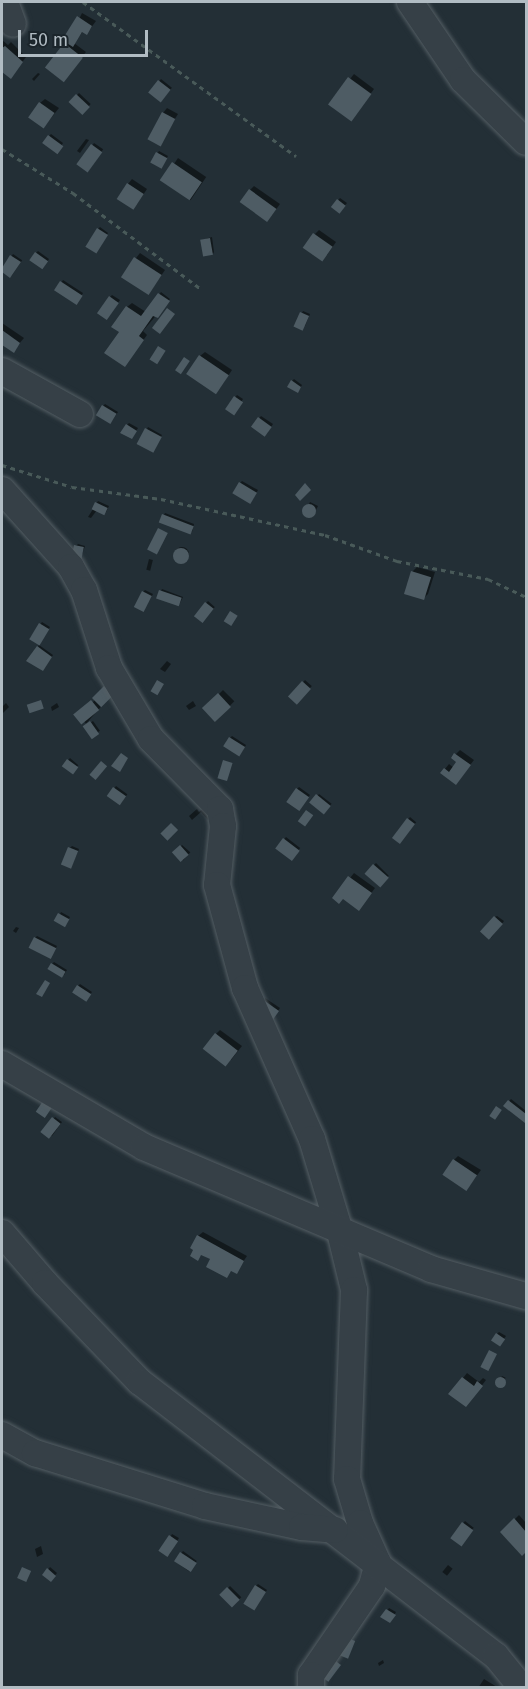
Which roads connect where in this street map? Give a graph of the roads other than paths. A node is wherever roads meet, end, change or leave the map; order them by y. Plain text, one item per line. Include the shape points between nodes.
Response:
1 (410, 2) edge
2 (526, 142) edge
3 (2, 371) edge
4 (80, 414) dead end
5 (2, 490) edge
6 (2, 1064) edge
7 (340, 1232) junction
8 (2, 1233) edge
9 (526, 1296) edge
10 (2, 1435) edge
11 (335, 1530) junction
12 (378, 1563) junction
13 (311, 1688) edge
14 (522, 1688) edge

1 - 2 street via 463,80
3 - 4 street
5 - 7 street via 71,567 84,590 109,668 150,739 220,809 223,826 217,885 245,988 312,1139
6 - 7 street via 144,1147
7 - 9 street via 431,1269
7 - 12 street via 354,1290 347,1479 360,1523
8 - 11 street via 140,1382
10 - 11 street via 35,1453 205,1506 302,1527
11 - 12 street
12 - 13 street via 372,1586 311,1675
12 - 14 street via 496,1656

